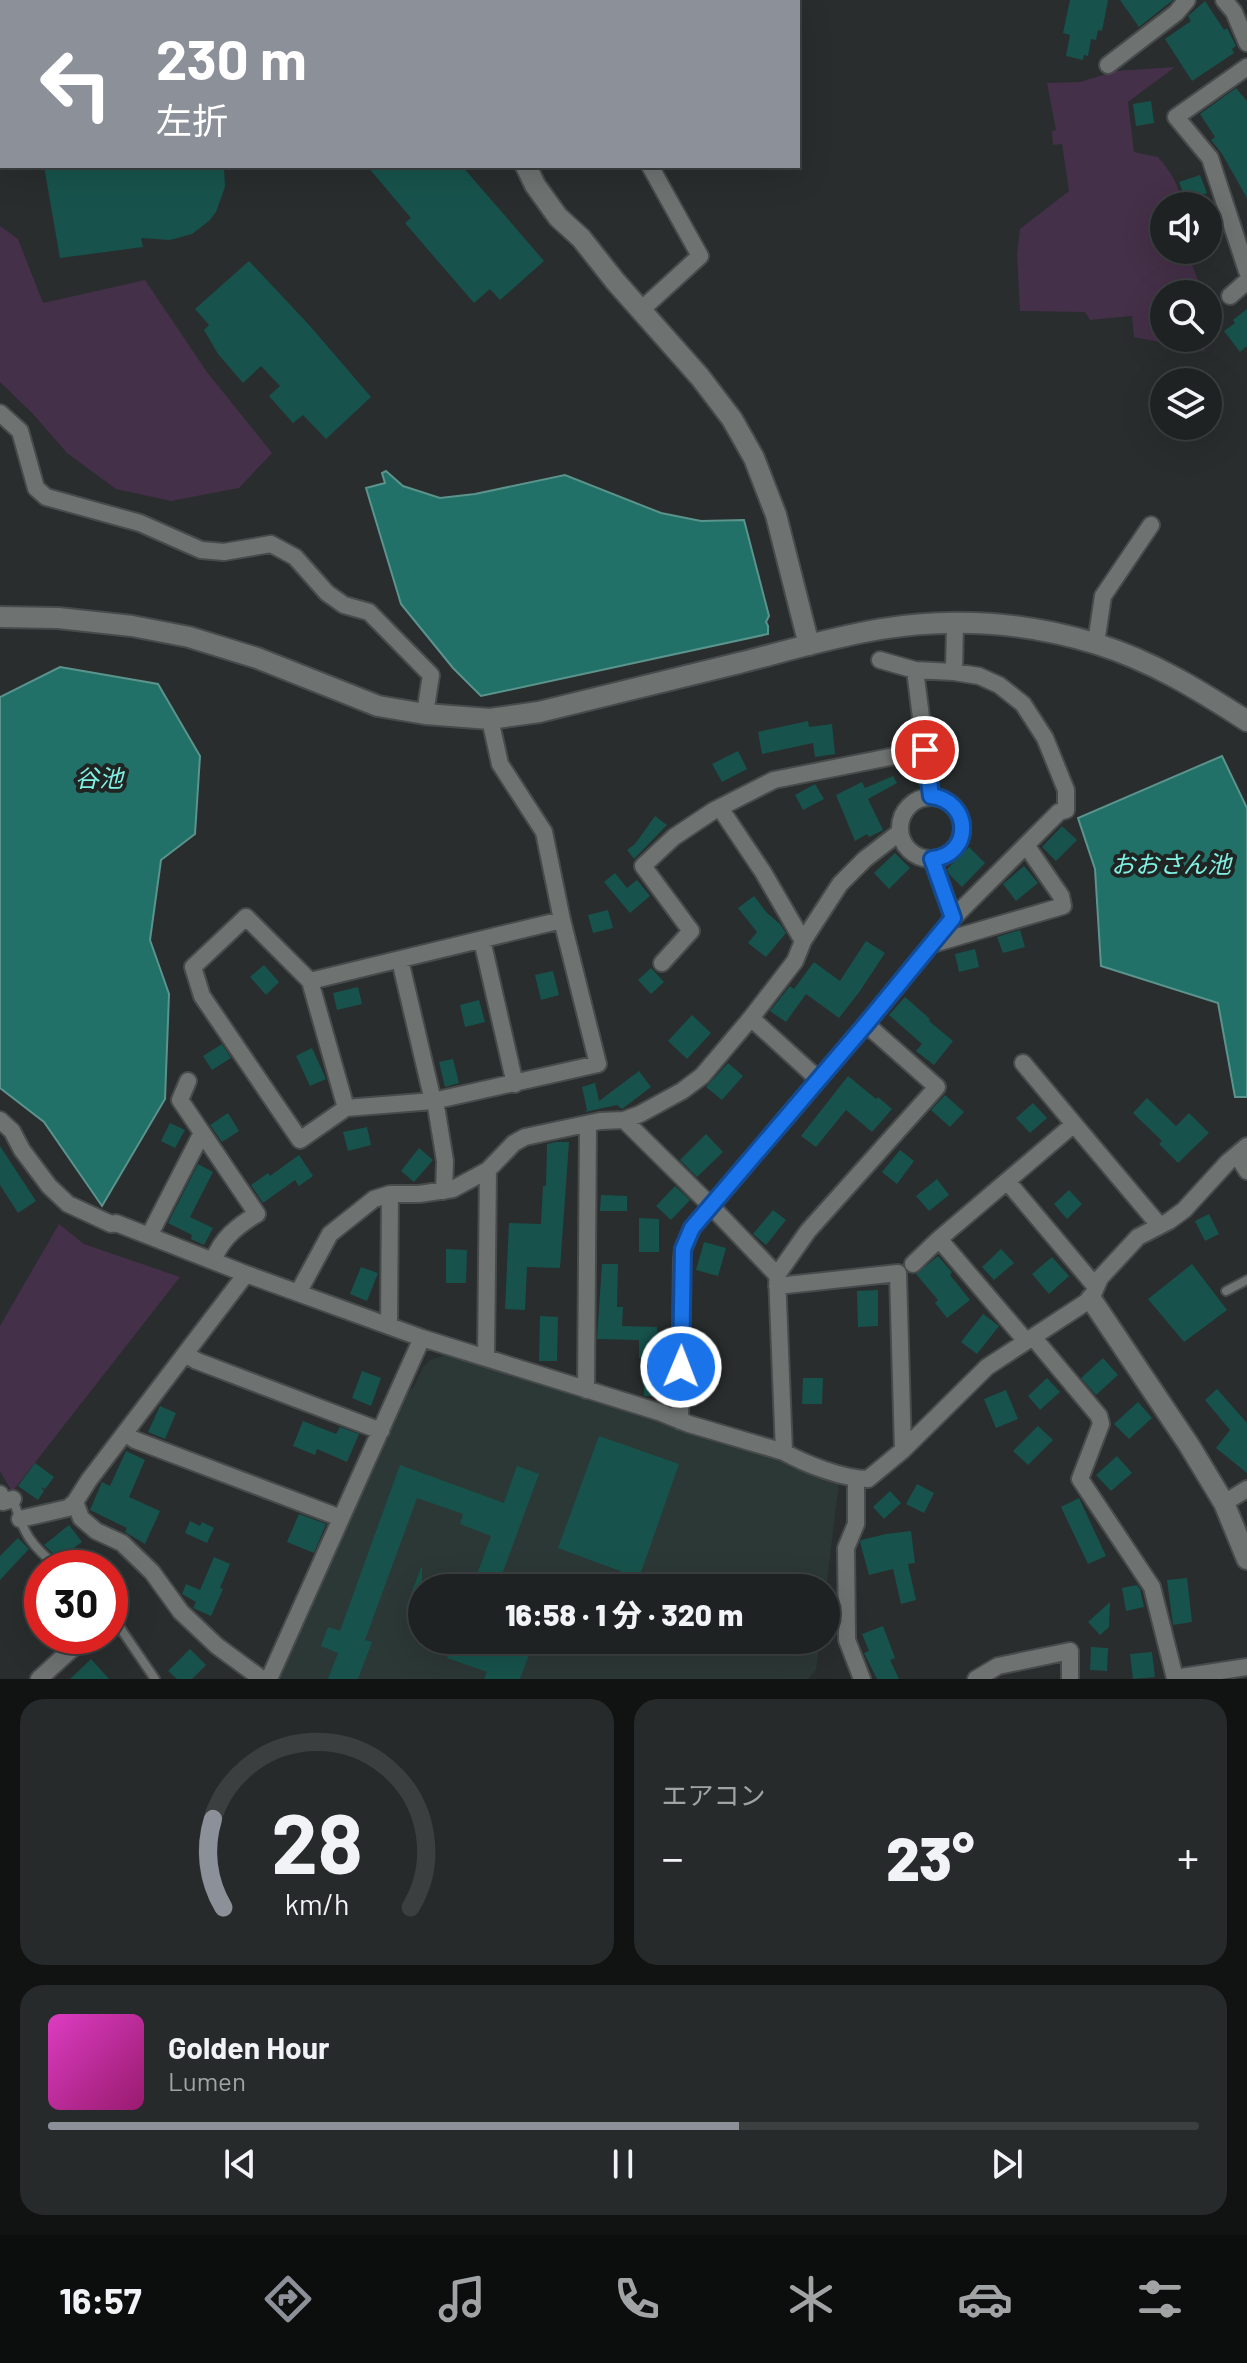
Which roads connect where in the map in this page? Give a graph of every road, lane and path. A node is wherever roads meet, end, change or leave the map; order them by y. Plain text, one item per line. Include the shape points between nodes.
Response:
1 (1224, 0) edge
2 (1182, 2) edge
3 (1247, 43) edge
4 (1108, 65) dead end
5 (1247, 67) edge
6 (527, 168) edge
7 (651, 168) edge
8 (1247, 271) edge
9 (1247, 281) edge
10 (1230, 296) dead end
11 (641, 310) junction
12 (0, 413) edge
13 (1151, 525) dead end
14 (0, 617) edge
15 (955, 623) junction
16 (1096, 643) junction
17 (809, 645) junction
18 (880, 660) dead end
19 (915, 670) junction
20 (954, 672) junction
21 (425, 714) junction
22 (490, 719) junction
23 (1247, 721) edge
24 (925, 750) junction
25 (931, 796) junction
26 (720, 808) junction
27 (900, 832) junction
28 (1026, 845) junction
29 (932, 859) junction
30 (953, 918) junction
31 (562, 920) junction
32 (482, 940) junction
33 (803, 941) junction
34 (931, 945) junction
35 (400, 960) junction
36 (662, 963) dead end
37 (310, 981) junction
38 (751, 1018) junction
39 (866, 1024) junction
40 (1023, 1063) dead end
41 (818, 1079) junction
42 (188, 1081) dead end
43 (515, 1084) junction
44 (434, 1100) junction
45 (346, 1108) junction
46 (0, 1120) edge
47 (624, 1120) junction
48 (588, 1124) junction
49 (1074, 1124) junction
50 (202, 1133) junction
51 (1242, 1150) edge
52 (488, 1170) junction
53 (1247, 1171) edge
54 (1007, 1181) junction
55 (444, 1191) junction
56 (390, 1194) junction
57 (711, 1206) junction
58 (1159, 1225) junction
59 (149, 1236) junction
60 (939, 1239) junction
61 (213, 1261) junction
62 (913, 1264) dead end
63 (246, 1274) junction
64 (1247, 1280) edge
65 (777, 1281) junction
66 (1226, 1291) dead end
67 (298, 1293) junction
68 (1093, 1293) junction
69 (389, 1326) junction
70 (422, 1338) junction
71 (1030, 1339) junction
72 (185, 1354) junction
73 (486, 1358) junction
74 (586, 1390) junction
75 (680, 1421) junction
76 (381, 1431) junction
77 (125, 1433) junction
78 (903, 1450) junction
79 (784, 1452) junction
80 (856, 1479) junction
81 (1247, 1489) edge
82 (7, 1496) edge
83 (75, 1502) junction
84 (1224, 1503) junction
85 (341, 1518) junction
86 (20, 1519) junction
87 (37, 1550) edge
88 (1247, 1559) edge
89 (128, 1639) edge
90 (66, 1654) edge
91 (1247, 1667) edge
92 (1000, 1672) edge
93 (857, 1677) edge
94 (39, 1679) edge
95 (155, 1679) edge
96 (262, 1679) edge
97 (269, 1679) edge
98 (976, 1679) edge
99 (1070, 1679) edge
100 (1175, 1679) edge

1 - 3 street
2 - 4 street via 1176,13
5 - 8 street via 1176,117 1210,158
6 - 11 street via 558,217
7 - 11 street via 700,256
9 - 10 street
11 - 17 street via 723,408 754,458 776,515
12 - 21 street via 20,431 36,488 46,497 140,523 201,550 271,544 295,557 327,593 369,612 431,675
13 - 16 street via 1103,596
14 - 21 street via 58,618 189,637 378,706
15 - 16 street via 1040,630
15 - 17 street via 882,629
15 - 20 street
16 - 23 street via 1147,662
17 - 22 street via 539,712
18 - 19 street
19 - 20 street
19 - 24 street
20 - 28 street via 999,685 1023,704 1045,738 1066,790 1066,810
21 - 22 street
22 - 31 street via 500,764 544,832
24 - 25 street
24 - 26 street via 774,780
25 - 27 street via 918,799 903,813
25 - 29 street via 955,807 963,826 957,846
26 - 33 street
26 - 36 street via 674,837 643,866 691,931
27 - 29 street via 909,851
27 - 33 street via 840,884
28 - 30 street
28 - 34 street via 1063,906
29 - 30 street
30 - 34 street
31 - 32 street
31 - 43 street via 598,1064
32 - 35 street
32 - 43 street
33 - 38 street via 795,961
34 - 39 street
35 - 37 street
35 - 44 street
37 - 45 street
37 - 45 street via 246,917 193,967 202,996 300,1140
38 - 41 street
38 - 47 street via 702,1076
39 - 41 street
39 - 65 street via 937,1087 808,1231
40 - 49 street
41 - 57 street
42 - 50 street via 180,1100
43 - 44 street
44 - 45 street
44 - 55 street via 445,1161
46 - 59 street via 68,1204
47 - 48 street
47 - 57 street
48 - 52 street via 525,1137
48 - 74 street
49 - 54 street
49 - 58 street
50 - 59 street
50 - 61 street via 257,1214 227,1236
51 - 53 street
51 - 58 street via 1184,1210
52 - 55 street
52 - 73 street
54 - 60 street
54 - 68 street
55 - 56 street
56 - 67 street via 374,1199 330,1234
56 - 69 street
57 - 65 street
57 - 75 street via 683,1249
58 - 68 street via 1138,1237
59 - 61 street
60 - 62 street
60 - 71 street
61 - 63 street
63 - 67 street
63 - 72 street
64 - 66 lane
65 - 78 street via 898,1273
65 - 79 street
67 - 69 street
68 - 71 street
68 - 84 street
69 - 70 street
70 - 73 street
70 - 76 street
71 - 78 street via 987,1367
71 - 100 street via 1099,1416 1101,1424 1080,1479 1152,1587
72 - 76 street
72 - 77 street
73 - 74 street
74 - 75 street
75 - 79 street
76 - 85 street
77 - 83 street
77 - 85 street
78 - 80 street via 868,1479
79 - 80 street
80 - 93 street via 856,1524 846,1548 847,1640
81 - 84 street
82 - 86 lane
83 - 86 street
83 - 96 street via 81,1518 122,1543 181,1612
84 - 88 street
85 - 97 street
86 - 87 lane
89 - 95 lane
90 - 94 street
91 - 100 street
92 - 98 street
92 - 99 street via 1070,1651

